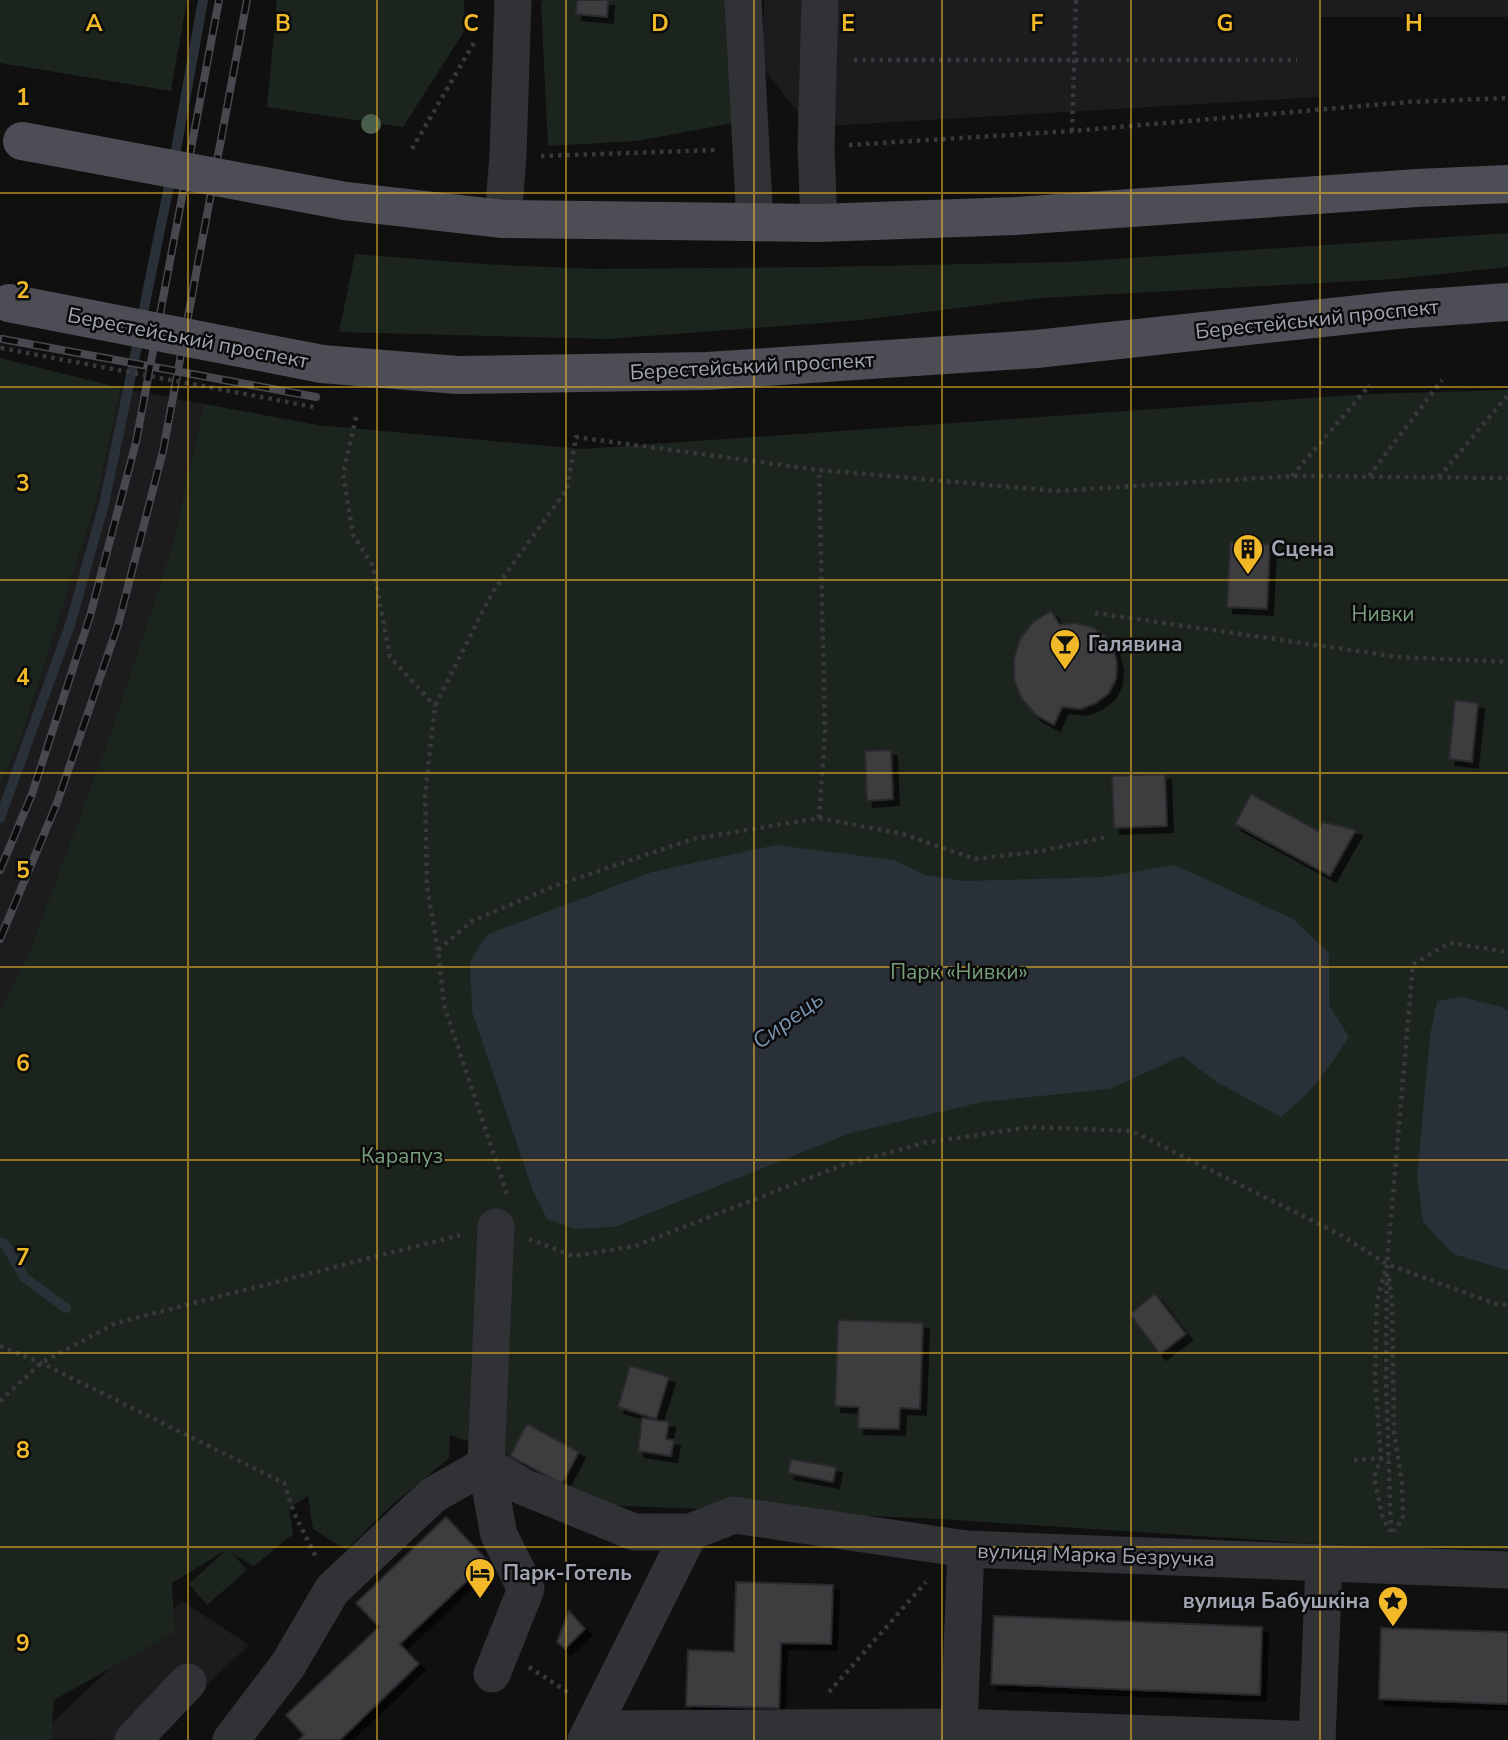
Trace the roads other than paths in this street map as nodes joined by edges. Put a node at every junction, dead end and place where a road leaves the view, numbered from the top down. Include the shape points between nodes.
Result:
1 (513, 0) edge
2 (743, 0) edge
3 (820, 0) edge
4 (11, 138) edge
5 (1508, 184) edge
6 (503, 219) junction
7 (755, 223) junction
8 (819, 223) junction
9 (5, 301) edge
10 (1508, 302) edge
11 (496, 1227) road end
12 (486, 1465) junction
13 (690, 1532) junction
14 (966, 1549) junction
15 (1324, 1564) junction
16 (1508, 1570) edge
17 (497, 1662) road end
18 (188, 1682) dead end
19 (586, 1723) edge
20 (958, 1727) junction
21 (133, 1740) edge
22 (231, 1740) edge
23 (1317, 1740) edge

1 - 6 street
2 - 7 street
3 - 8 street
4 - 6 main road, bridge via 345,201
5 - 8 main road via 1015,216
6 - 7 main road
7 - 8 main road
9 - 10 main road, Берестейський проспект, bridge via 323,364 457,375 707,371 1036,349
11 - 12 street
12 - 13 street via 524,1487 634,1532
12 - 17 street via 499,1535 526,1589
12 - 22 street via 433,1495 332,1590 288,1665
13 - 14 street, вулиця Марка Безручка via 734,1515
13 - 19 street
14 - 15 street, вулиця Марка Безручка
14 - 20 street
15 - 16 street, вулиця Марка Безручка
15 - 23 street
18 - 21 street
19 - 20 street
20 - 23 street

